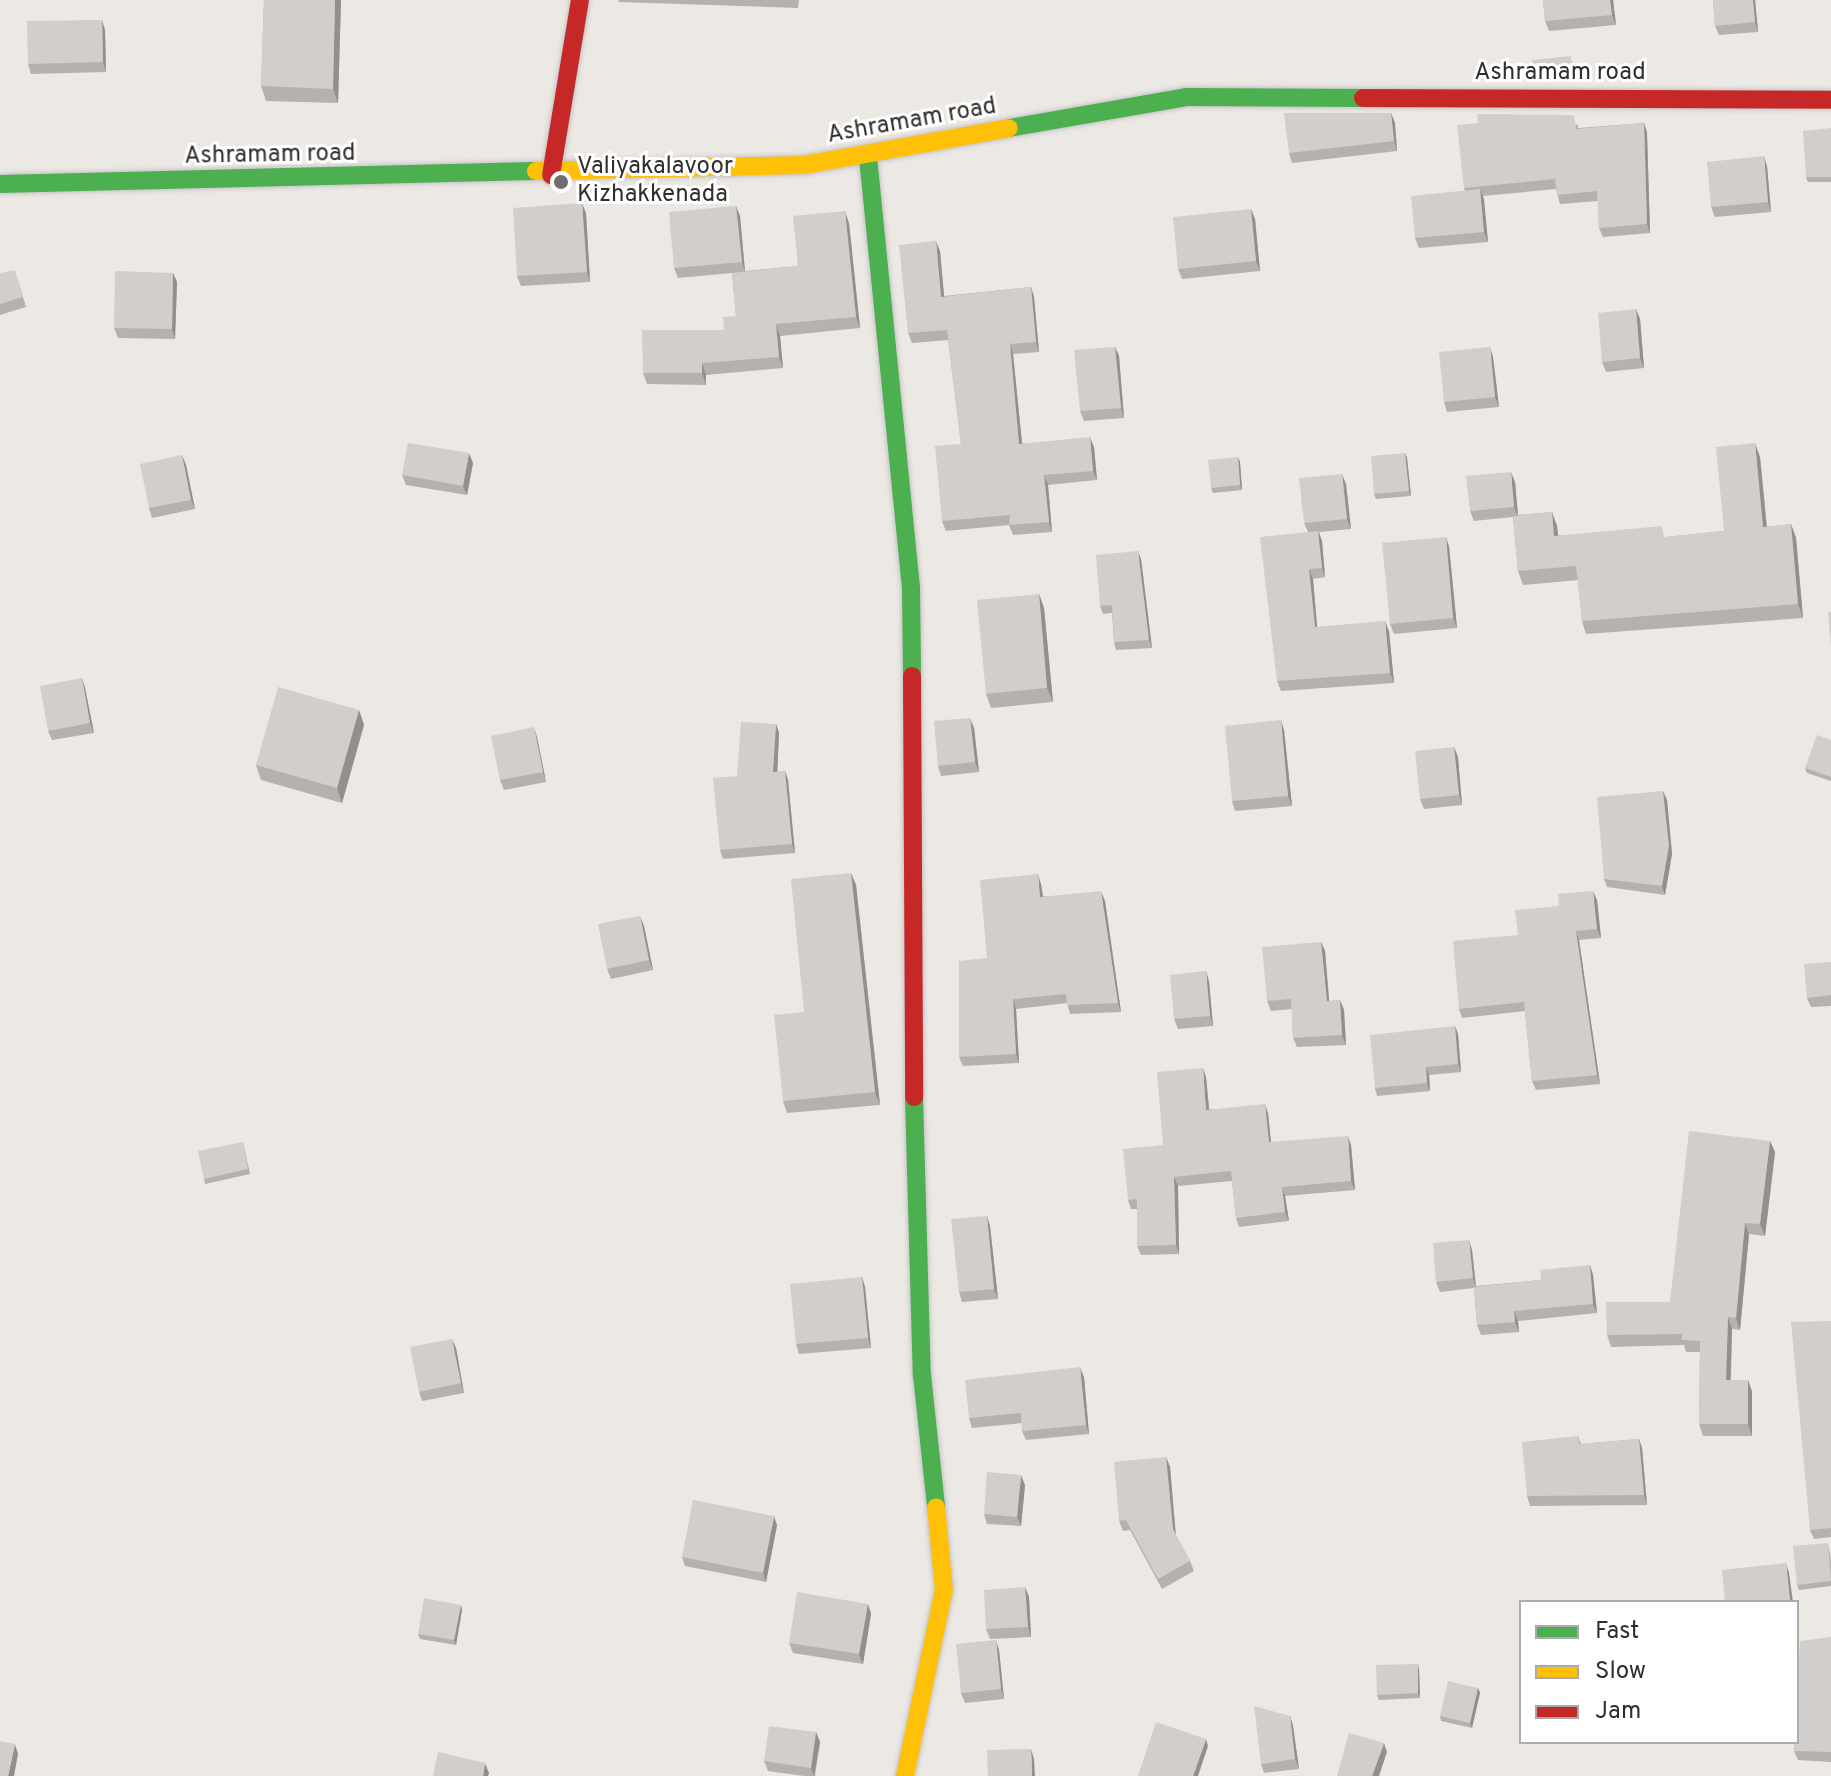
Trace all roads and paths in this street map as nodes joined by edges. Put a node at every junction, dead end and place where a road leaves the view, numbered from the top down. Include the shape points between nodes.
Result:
1 (580, 0) edge
2 (1831, 100) edge
3 (868, 157) junction
4 (551, 175) junction
5 (0, 184) edge
6 (905, 1776) edge

1 - 4 main road
2 - 3 main road, Ashramam road via 1186,97
3 - 4 main road, Ashramam road
3 - 6 main road via 911,589 915,1220 922,1375 944,1590
4 - 5 main road, Ashramam road

